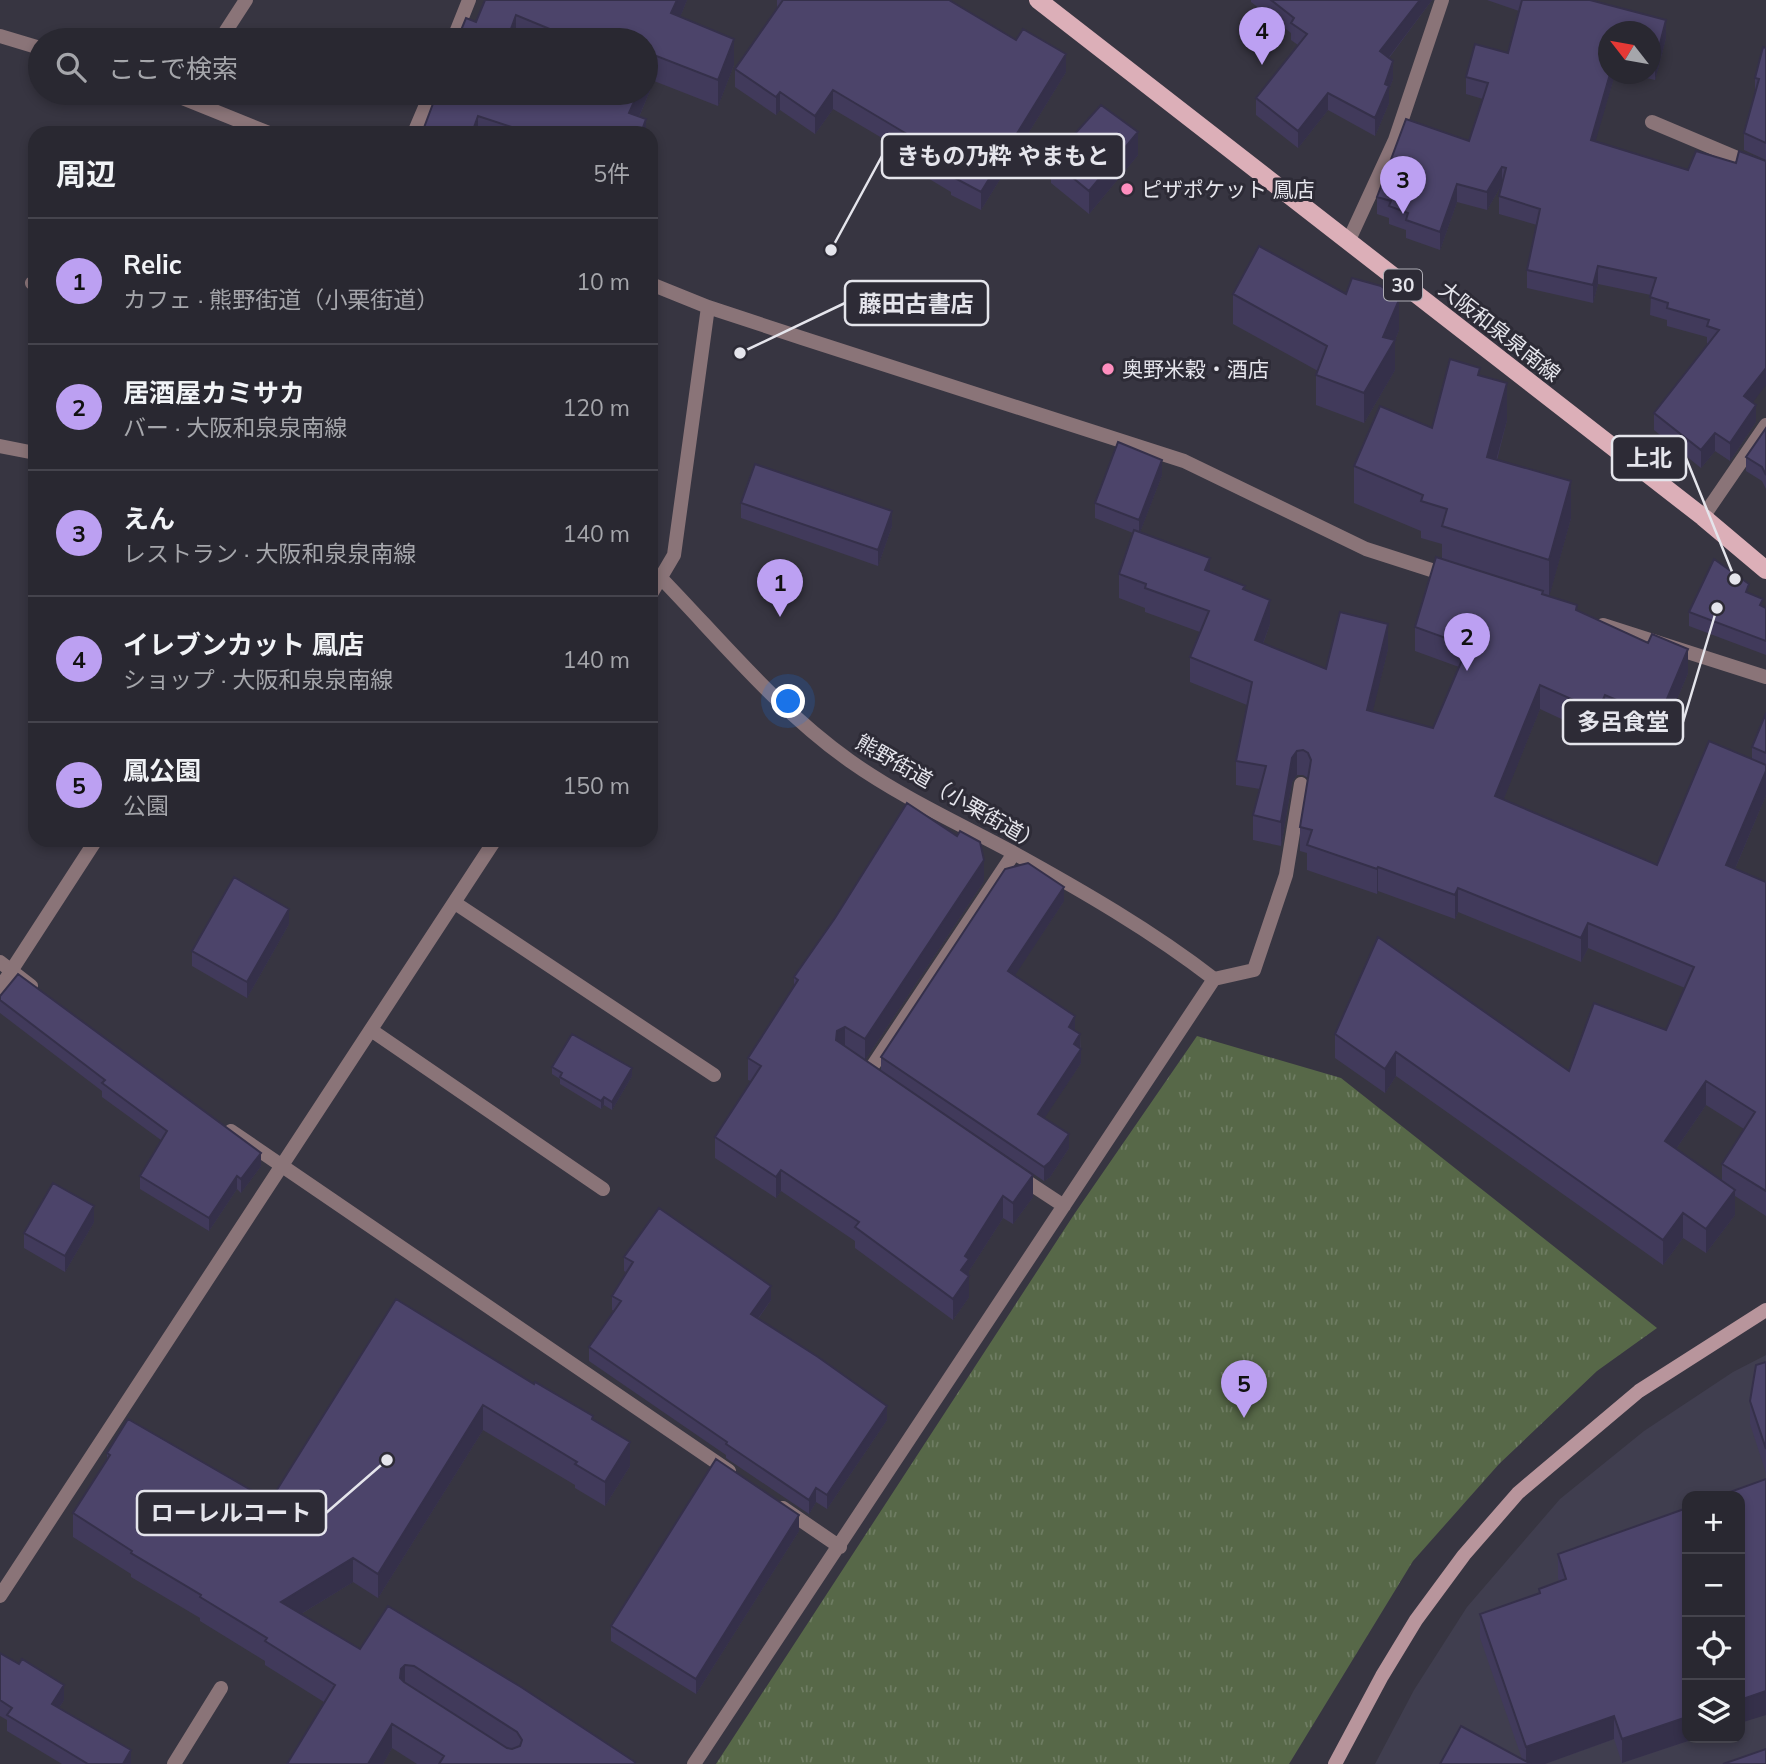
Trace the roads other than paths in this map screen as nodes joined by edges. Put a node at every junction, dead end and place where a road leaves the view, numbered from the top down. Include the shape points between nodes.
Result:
1 (246, 0) edge
2 (470, 0) edge
3 (1038, 0) edge
4 (1443, 0) edge
5 (228, 28) edge
6 (458, 28) edge
7 (0, 36) edge
8 (28, 44) edge
9 (209, 105) edge
10 (425, 105) edge
11 (1652, 122) dead end
12 (255, 126) edge
13 (417, 126) edge
14 (1766, 170) edge
15 (1348, 242) junction
16 (658, 287) edge
17 (708, 307) junction
18 (1766, 425) edge
19 (0, 446) edge
20 (28, 452) edge
21 (1703, 517) junction
22 (1766, 570) edge
23 (660, 577) junction
24 (658, 581) edge
25 (1470, 583) edge
26 (1588, 620) edge
27 (1766, 677) edge
28 (1301, 783) dead end
29 (91, 847) edge
30 (491, 847) edge
31 (1014, 853) junction
32 (455, 903) junction
33 (6, 967) edge
34 (1214, 979) junction
35 (0, 988) edge
36 (45, 996) edge
37 (370, 1030) junction
38 (868, 1073) edge
39 (714, 1075) dead end
40 (224, 1126) edge
41 (281, 1167) junction
42 (1006, 1167) edge
43 (603, 1189) dead end
44 (1064, 1206) junction
45 (1766, 1310) edge
46 (737, 1477) edge
47 (771, 1500) edge
48 (840, 1547) junction
49 (0, 1596) edge
50 (221, 1688) dead end
51 (174, 1764) edge
52 (694, 1764) edge
53 (1335, 1764) edge

1 - 5 street
2 - 6 street
3 - 15 main road, 大阪和泉泉南線 / 30
4 - 15 street via 1395,140
7 - 8 street
9 - 12 street
10 - 13 street
11 - 14 street
15 - 21 main road, 大阪和泉泉南線 / 30
16 - 17 street
17 - 23 street via 674,555
17 - 25 street via 1184,461 1366,549
18 - 21 street
19 - 20 street
21 - 22 main road, 大阪和泉泉南線 / 30
23 - 24 street
23 - 31 street, 熊野街道（小栗街道） via 804,726 907,797
26 - 27 street
28 - 34 street via 1286,875 1254,970
29 - 33 street
30 - 32 street
31 - 34 street, 熊野街道（小栗街道） via 1172,947
31 - 38 street
32 - 37 street
32 - 39 street
33 - 35 street
33 - 36 street
34 - 44 street
37 - 41 street
37 - 43 street
40 - 41 street
41 - 46 street
41 - 49 street
42 - 44 street
44 - 48 street
45 - 53 street via 1639,1391 1518,1493 1416,1620
47 - 48 street
48 - 52 street
50 - 51 street

